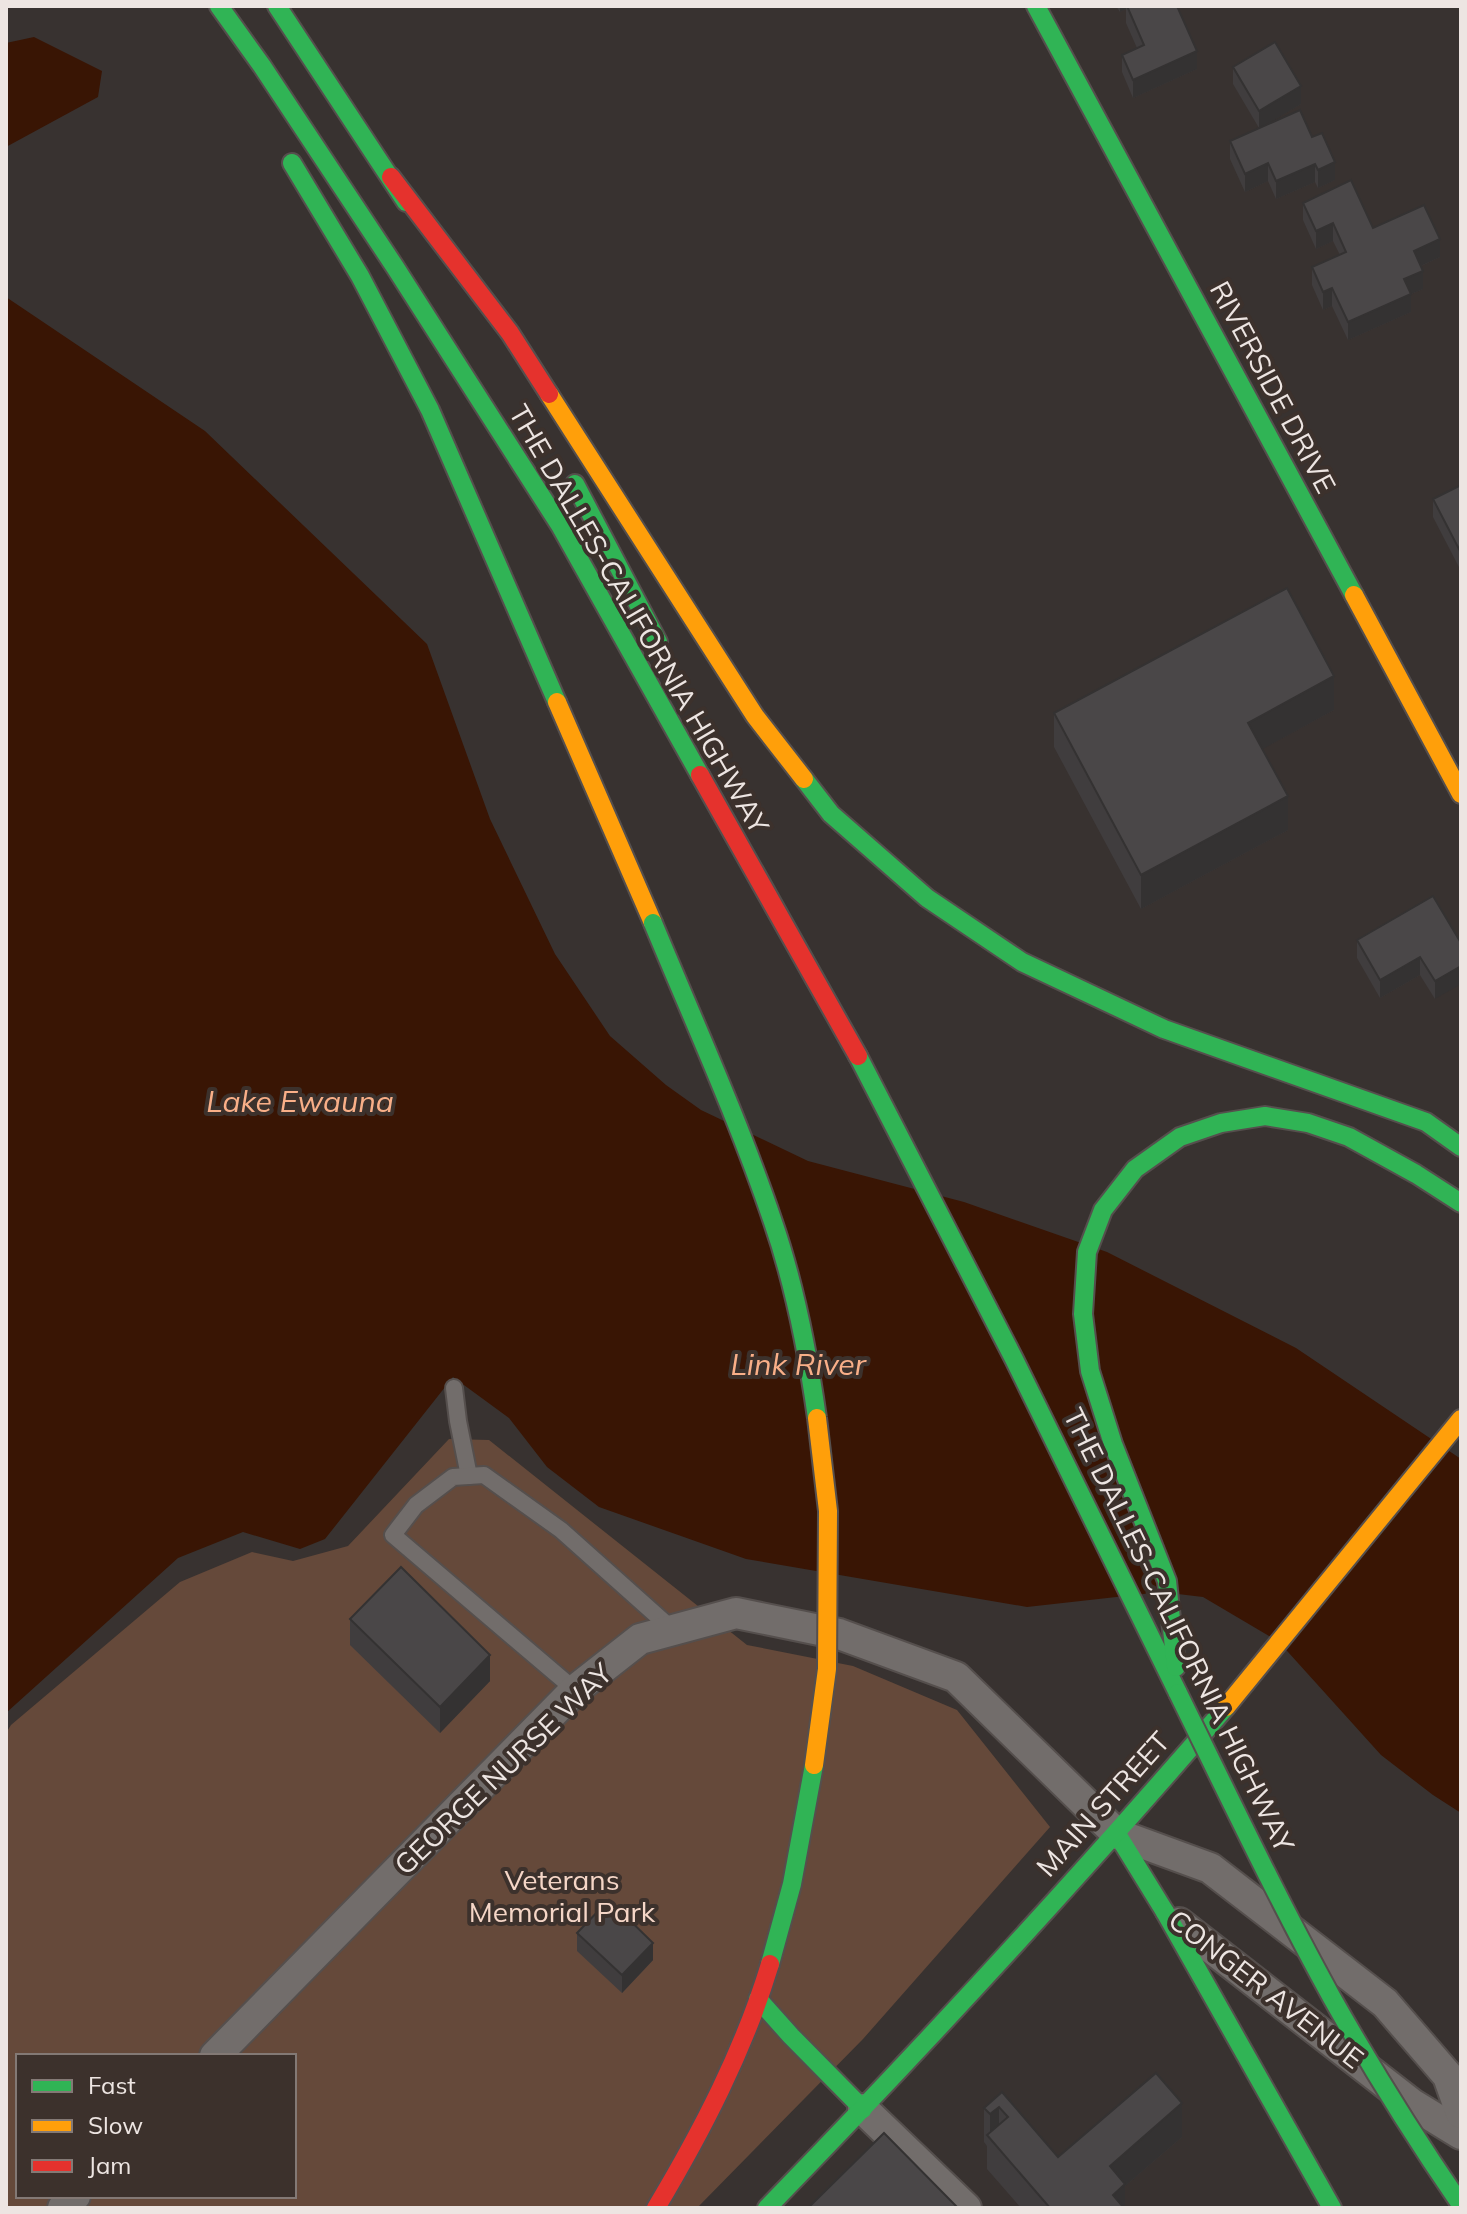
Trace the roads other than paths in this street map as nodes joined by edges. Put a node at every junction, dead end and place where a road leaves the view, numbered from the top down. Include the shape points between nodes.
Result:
1 (219, 6) edge
2 (277, 6) edge
3 (1036, 6) edge
4 (281, 144) dead end
5 (391, 177) junction
6 (472, 313) dead end
7 (562, 462) dead end
8 (664, 654) dead end
9 (1461, 794) edge
10 (775, 873) dead end
11 (865, 1069) junction
12 (1461, 1147) edge
13 (1461, 1203) edge
14 (454, 1388) dead end
15 (1461, 1419) edge
16 (469, 1476) junction
17 (673, 1630) junction
18 (575, 1690) junction
19 (1178, 1693) junction
20 (1117, 1834) junction
21 (1165, 1912) junction
22 (758, 1999) junction
23 (217, 2054) edge
24 (863, 2109) junction
25 (1461, 2113) edge
26 (1461, 2134) edge
27 (1461, 2205) edge
28 (656, 2208) edge
29 (767, 2208) edge
30 (966, 2208) edge
31 (1332, 2208) edge

1 - 11 main road, THE DALLES-CALIFORNIA HIGHWAY via 387,254 561,527
2 - 5 main road
3 - 9 main road, RIVERSIDE DRIVE
4 - 22 main road, bridge via 360,276 430,410 730,1108 774,1224 799,1319 828,1511 827,1669 802,1839
5 - 6 main road
5 - 12 main road via 510,333 755,716 831,814 927,898 1022,962 1164,1029 1426,1122
7 - 8 main road, THE DALLES-CALIFORNIA HIGHWAY
10 - 11 main road, THE DALLES-CALIFORNIA HIGHWAY
11 - 19 main road, THE DALLES-CALIFORNIA HIGHWAY
13 - 19 main road via 1349,1137 1265,1116 1180,1137 1135,1169 1103,1210 1087,1252 1083,1314 1090,1371 1167,1581
14 - 16 lane
15 - 20 main road, MAIN STREET
16 - 17 lane via 484,1475 561,1530
16 - 18 lane via 453,1477 416,1505 393,1535
17 - 18 street, GEORGE NURSE WAY via 640,1639
17 - 20 street, GEORGE NURSE WAY via 736,1613 839,1634 956,1677
18 - 23 street, GEORGE NURSE WAY
19 - 27 main road, THE DALLES-CALIFORNIA HIGHWAY, bridge via 1295,1929 1355,2037
20 - 21 main road, CONGER AVENUE
20 - 24 main road, MAIN STREET
20 - 25 street, CONGER AVENUE via 1210,1868 1385,2003 1448,2076
21 - 26 street, CONGER AVENUE via 1412,2104
21 - 31 main road
22 - 24 main road
22 - 28 main road via 696,2139
24 - 29 main road, MAIN STREET
24 - 30 street

